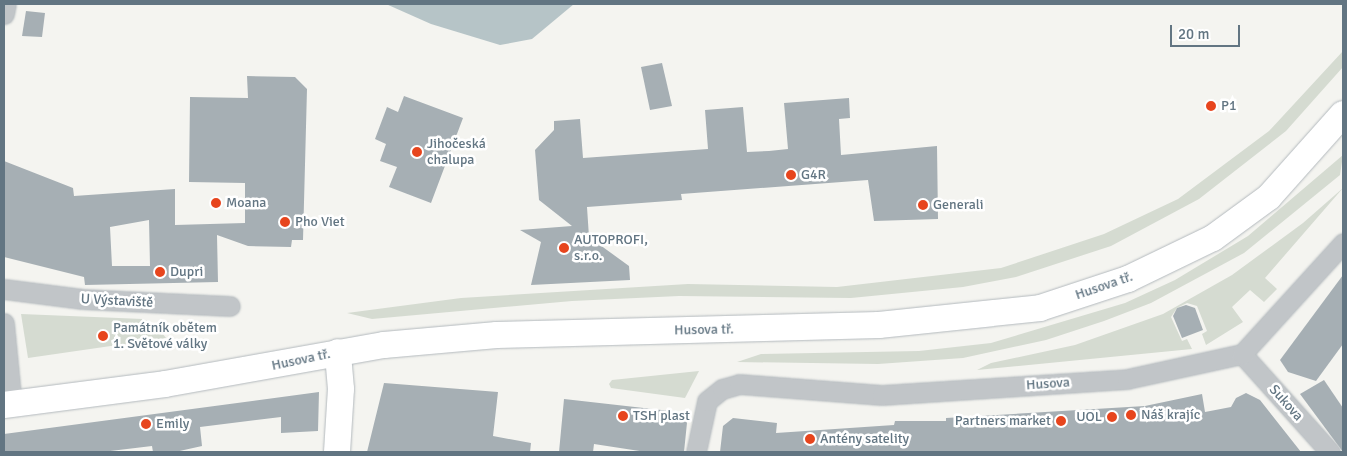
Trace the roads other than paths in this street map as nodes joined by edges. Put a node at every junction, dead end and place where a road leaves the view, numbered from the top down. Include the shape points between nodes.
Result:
1 (6, 4) edge
2 (4, 14) edge
3 (1343, 114) edge
4 (1343, 243) edge
5 (4, 289) edge
6 (230, 306) dead end
7 (4, 322) edge
8 (338, 352) junction
9 (1242, 354) junction
10 (8, 405) edge
11 (337, 452) edge
12 (696, 452) edge
13 (1330, 452) edge

1 - 2 street
3 - 8 street, Husova tř. via 1269,197 1213,238 1128,279 1040,308 879,325 497,335
4 - 9 street
5 - 6 street, U Výstaviště via 82,299
7 - 10 street
8 - 10 street, Husova tř. via 166,384
8 - 11 street via 341,389
9 - 12 street, Husova via 1127,379 882,395 739,384 722,389 707,401
9 - 13 street, Sukova

